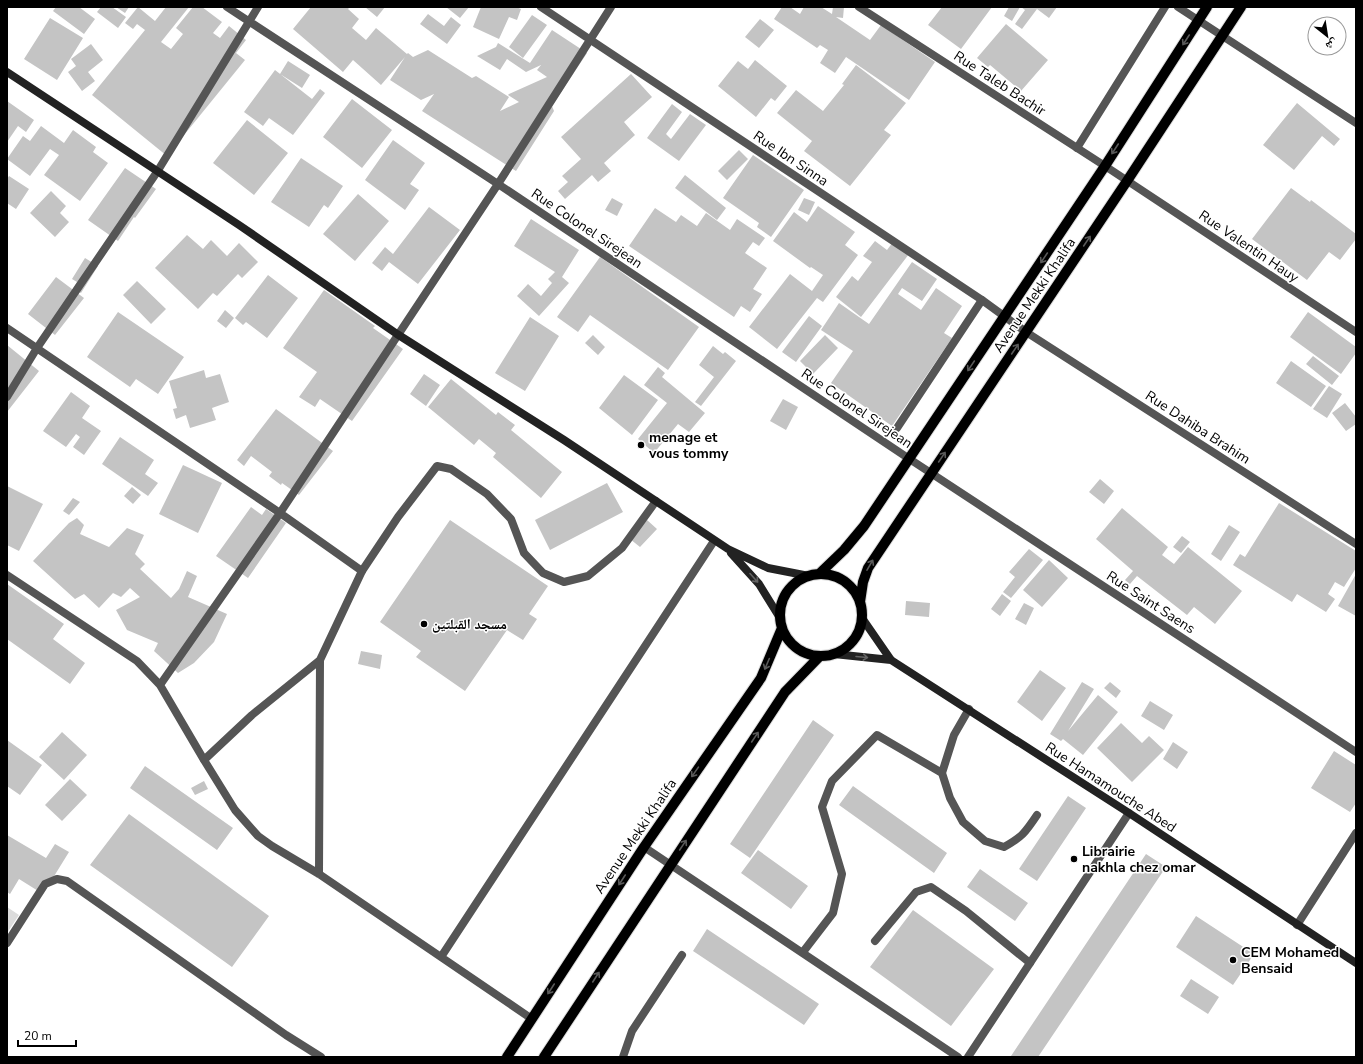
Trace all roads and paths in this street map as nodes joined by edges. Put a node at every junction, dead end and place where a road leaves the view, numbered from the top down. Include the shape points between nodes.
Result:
1 (227, 7) edge
2 (258, 7) edge
3 (541, 7) edge
4 (612, 7) edge
5 (859, 7) edge
6 (1165, 7) edge
7 (1178, 7) edge
8 (1207, 7) edge
9 (1241, 7) edge
10 (1198, 20) junction
11 (248, 21) junction
12 (1222, 35) junction
13 (591, 40) junction
14 (7, 72) edge
15 (1356, 123) edge
16 (1077, 148) junction
17 (1105, 166) junction
18 (157, 172) junction
19 (1127, 181) junction
20 (498, 184) junction
21 (982, 300) junction
22 (1005, 316) junction
23 (7, 328) edge
24 (1026, 332) junction
25 (1356, 332) edge
26 (397, 334) junction
27 (37, 348) junction
28 (7, 396) edge
29 (897, 428) dead end
30 (908, 458) junction
31 (931, 473) junction
32 (656, 501) junction
33 (280, 513) junction
34 (714, 540) junction
35 (1356, 544) edge
36 (728, 549) junction
37 (362, 571) junction
38 (7, 575) edge
39 (814, 575) junction
40 (860, 602) junction
41 (862, 618) junction
42 (781, 623) junction
43 (834, 654) junction
44 (818, 656) junction
45 (320, 660) junction
46 (891, 660) junction
47 (160, 685) junction
48 (969, 709) junction
49 (1356, 752) edge
50 (204, 760) junction
51 (942, 773) junction
52 (1129, 813) junction
53 (1037, 815) dead end
54 (1356, 833) edge
55 (644, 847) junction
56 (670, 864) junction
57 (319, 874) junction
58 (1297, 925) junction
59 (875, 941) dead end
60 (7, 943) edge
61 (803, 952) junction
62 (682, 955) dead end
63 (441, 957) junction
64 (1030, 963) junction
65 (1356, 963) edge
66 (532, 1019) junction
67 (321, 1057) edge
68 (507, 1057) edge
69 (544, 1057) edge
70 (623, 1057) edge
71 (958, 1057) edge
72 (968, 1057) edge

1 - 11 street, Rue Colonel Sirejean
2 - 11 street
3 - 13 street, Rue Ibn Sinna
4 - 13 street
5 - 16 street, Rue Taleb Bachir
6 - 16 street
7 - 10 street
8 - 10 main road, Avenue Mekki Khalifa
9 - 12 main road, Avenue Mekki Khalifa
10 - 12 street
10 -> 17 main road, Avenue Mekki Khalifa
11 - 18 street
11 - 20 street, Rue Colonel Sirejean
12 - 15 street
12 - 19 main road, Avenue Mekki Khalifa
13 - 20 street
13 - 21 street, Rue Ibn Sinna
14 - 18 main road
16 - 17 street, Rue Taleb Bachir
17 - 19 street, Rue Taleb Bachir
17 -> 22 main road, Avenue Mekki Khalifa
18 - 26 main road
18 - 27 street
24 -> 19 main road, Avenue Mekki Khalifa
19 - 25 street, Rue Valentin Hauy
20 - 26 street
20 - 30 street, Rue Colonel Sirejean
21 - 22 street, Rue Ibn Sinna
21 - 29 street
22 - 24 street, Rue Ibn Sinna
22 -> 30 main road, Avenue Mekki Khalifa
23 - 27 street
31 -> 24 main road, Avenue Mekki Khalifa
24 - 35 street, Rue Dahiba Brahim
26 - 32 main road
26 - 33 street
27 - 28 street
27 - 33 street
30 - 31 street, Rue Colonel Sirejean
30 - 39 main road, Avenue Mekki Khalifa via 864,526 844,550
40 -> 31 main road, Avenue Mekki Khalifa via 868,568
31 - 49 street, Rue Saint Saens
32 - 34 main road
32 - 37 street via 622,548 588,576 564,582 543,573 524,553 511,518 487,494 450,469 437,466 398,517
33 - 37 street
33 - 47 street
34 - 36 main road
34 - 63 street
36 - 39 main road via 768,568
36 -> 42 main road via 759,584
37 - 45 street
38 - 47 street via 137,661
39 - 40 main road via 830,575 840,579 849,585
39 - 42 main road via 799,580 784,596
40 - 41 main road
41 - 43 main road via 860,630 854,640 845,649
41 - 46 main road
42 - 44 main road via 786,637 796,648 809,655
42 -> 55 main road, Avenue Mekki Khalifa via 760,678
43 - 44 main road
43 -> 46 main road
56 -> 44 main road via 785,692
45 - 50 street via 252,715
45 - 57 street
46 - 48 main road, Rue Hamamouche Abed
47 - 50 street
48 - 51 street via 954,734
48 - 52 main road, Rue Hamamouche Abed
50 - 57 street via 235,810 258,836
51 - 53 street via 950,798 963,822 985,841 1004,848 1018,839
51 - 61 street via 876,735 832,782 822,807 842,874 833,913
52 - 58 main road, Rue Hamamouche Abed
52 - 64 street
54 - 58 street
55 - 56 street
55 -> 66 main road, Avenue Mekki Khalifa
56 - 61 street
69 -> 56 main road
57 - 63 street
58 - 65 main road, Rue Hamamouche Abed
59 - 64 street via 916,892 931,888 966,911
60 - 67 street via 45,884 57,879 67,880
61 - 71 street
62 - 70 street via 632,1030
63 - 66 street
64 - 72 street
66 - 68 main road, Avenue Mekki Khalifa

